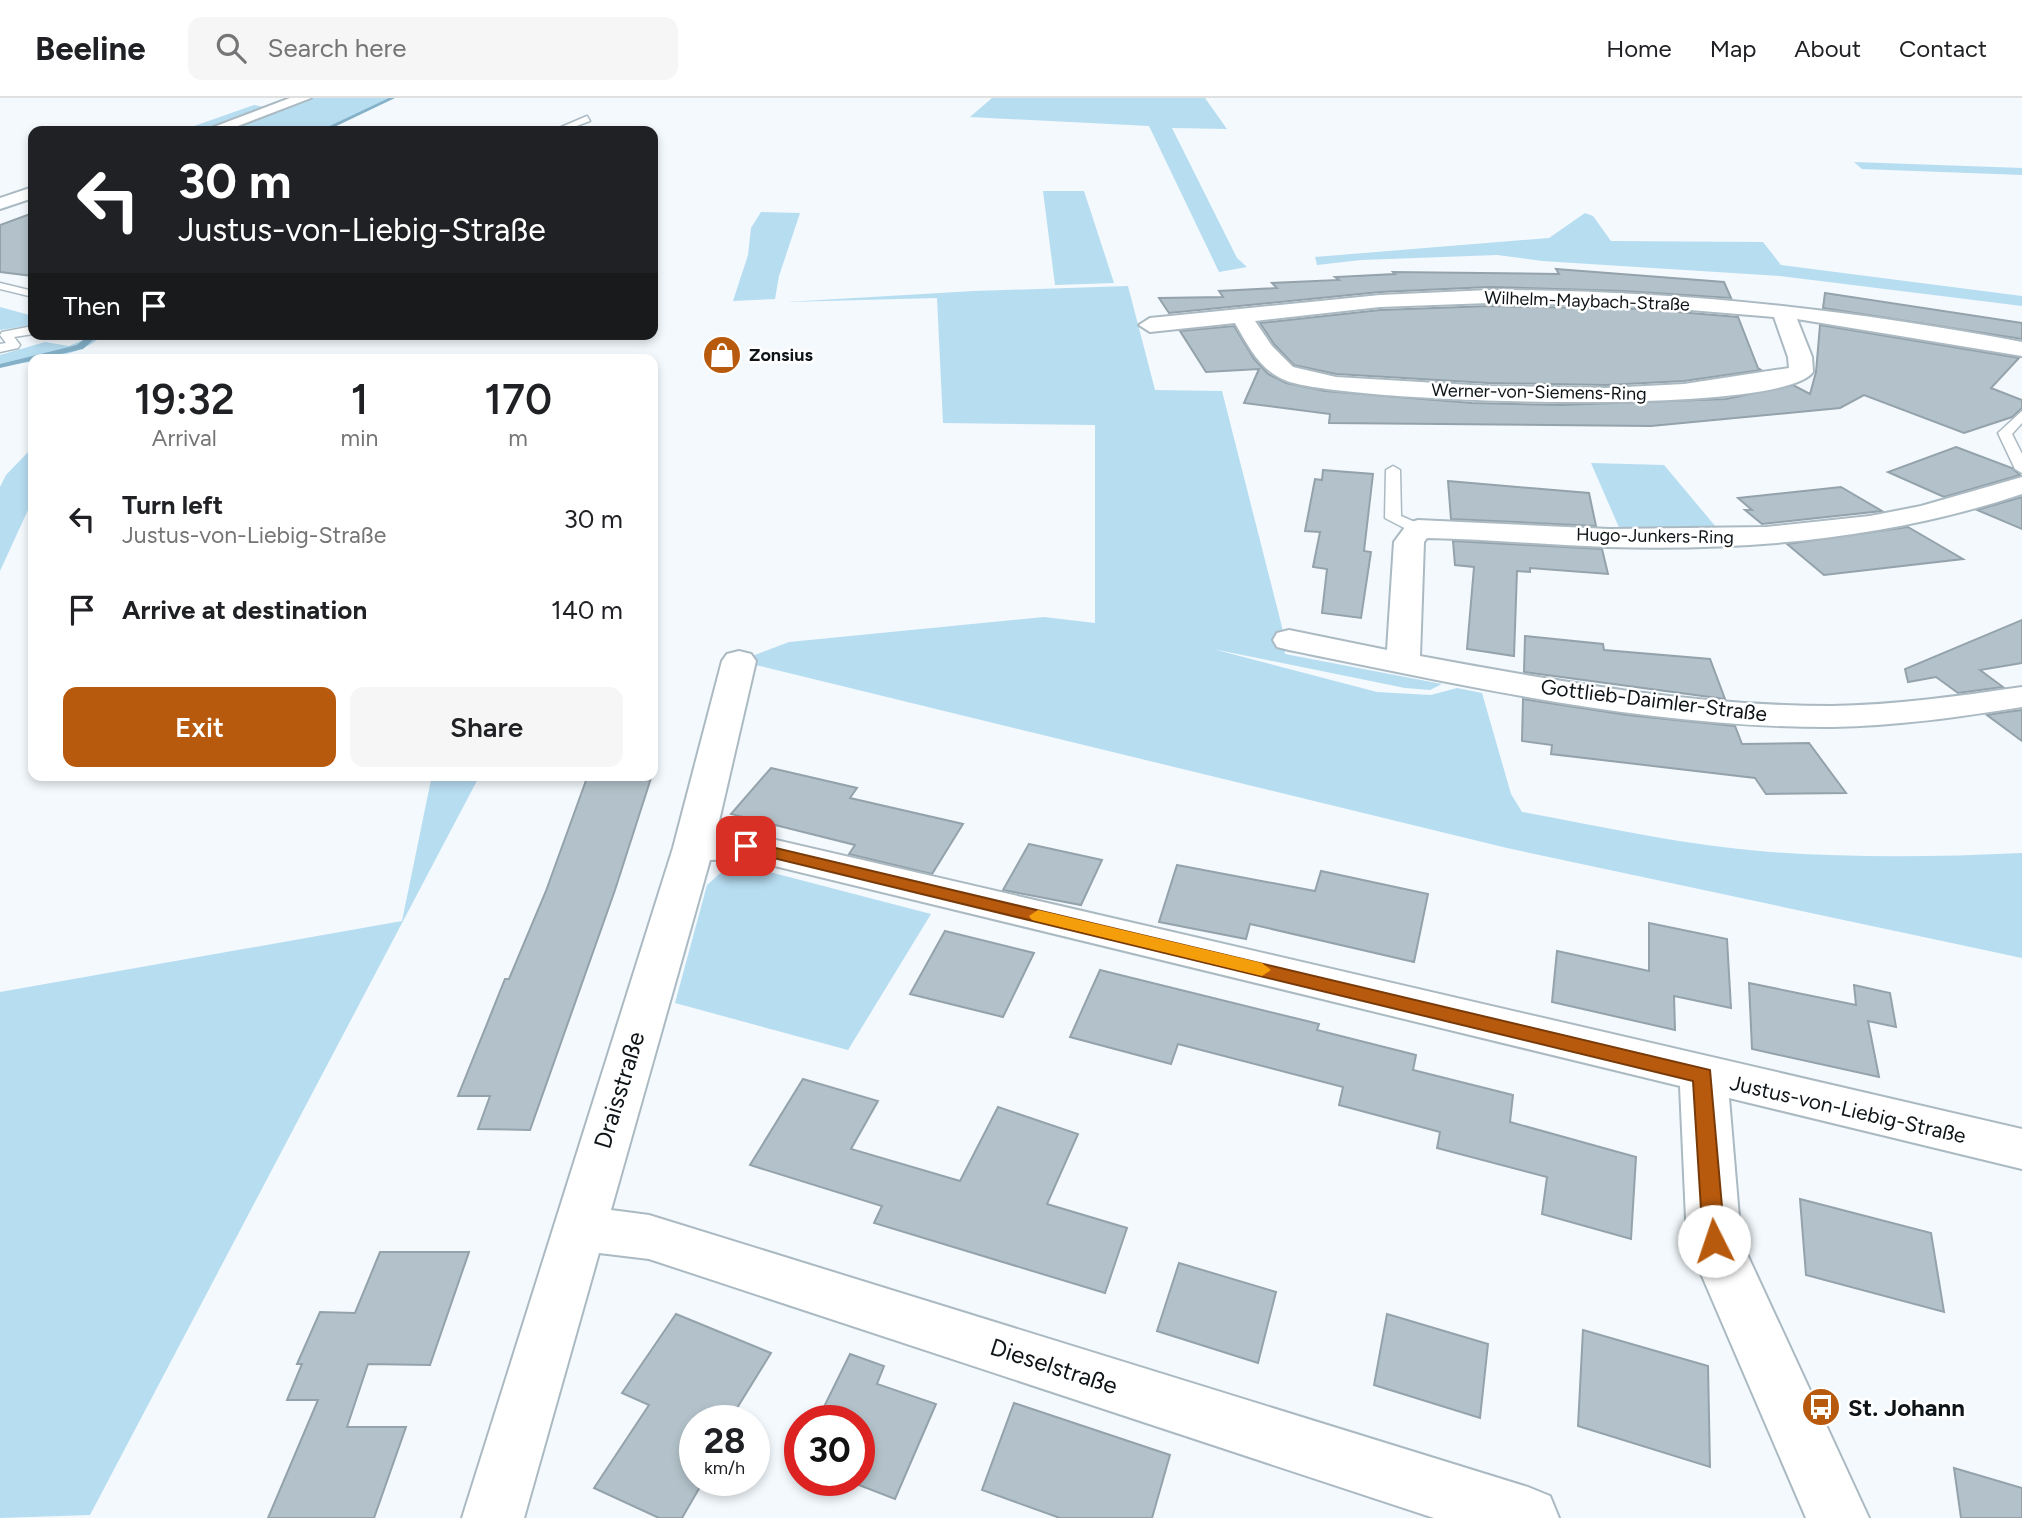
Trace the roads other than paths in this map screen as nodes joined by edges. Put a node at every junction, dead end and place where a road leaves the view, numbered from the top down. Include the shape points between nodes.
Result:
1 (304, 98) edge
2 (587, 119) dead end
3 (225, 126) edge
4 (569, 126) edge
5 (28, 194) edge
6 (0, 204) edge
7 (0, 286) edge
8 (28, 293) edge
9 (1784, 313) junction
10 (1242, 317) junction
11 (1150, 325) dead end
12 (28, 331) edge
13 (0, 348) edge
14 (2022, 349) edge
15 (2022, 415) edge
16 (1393, 470) dead end
17 (2022, 470) edge
18 (2022, 485) edge
19 (1418, 529) junction
20 (1289, 640) dead end
21 (739, 661) dead end
22 (1403, 663) junction
23 (2022, 697) edge
24 (693, 848) junction
25 (1703, 1075) junction
26 (2022, 1149) edge
27 (577, 1228) junction
28 (493, 1518) edge
29 (1528, 1518) edge
30 (1838, 1518) edge

1 - 3 street
2 - 4 lane
5 - 6 street
7 - 8 lane
9 - 10 street, Wilhelm-Maybach-Straße via 1641,301 1443,298 1326,305
9 - 10 street, Werner-von-Siemens-Ring via 1801,372 1785,378 1626,396 1468,393 1349,385 1294,376 1278,368
9 - 14 street, Wilhelm-Maybach-Straße via 1885,324
10 - 11 street, Wilhelm-Maybach-Straße
12 - 13 lane via 6,335 14,345
15 - 17 lane via 2005,433
16 - 19 lane via 1393,519
18 - 19 street, Hugo-Junkers-Ring via 1917,516 1842,529 1746,537 1606,538
19 - 22 street via 1409,542
20 - 22 street, Gottlieb-Daimler-Straße
21 - 24 street, Draisstraße
22 - 23 street, Gottlieb-Daimler-Straße via 1698,709 1808,716 1924,712
24 - 25 street, Justus-von-Liebig-Straße via 746,846
24 - 27 street, Draisstraße
25 - 26 street, Justus-von-Liebig-Straße
25 - 30 street via 1714,1241
27 - 28 street, Draisstraße
27 - 29 street, Dieselstraße via 649,1237

